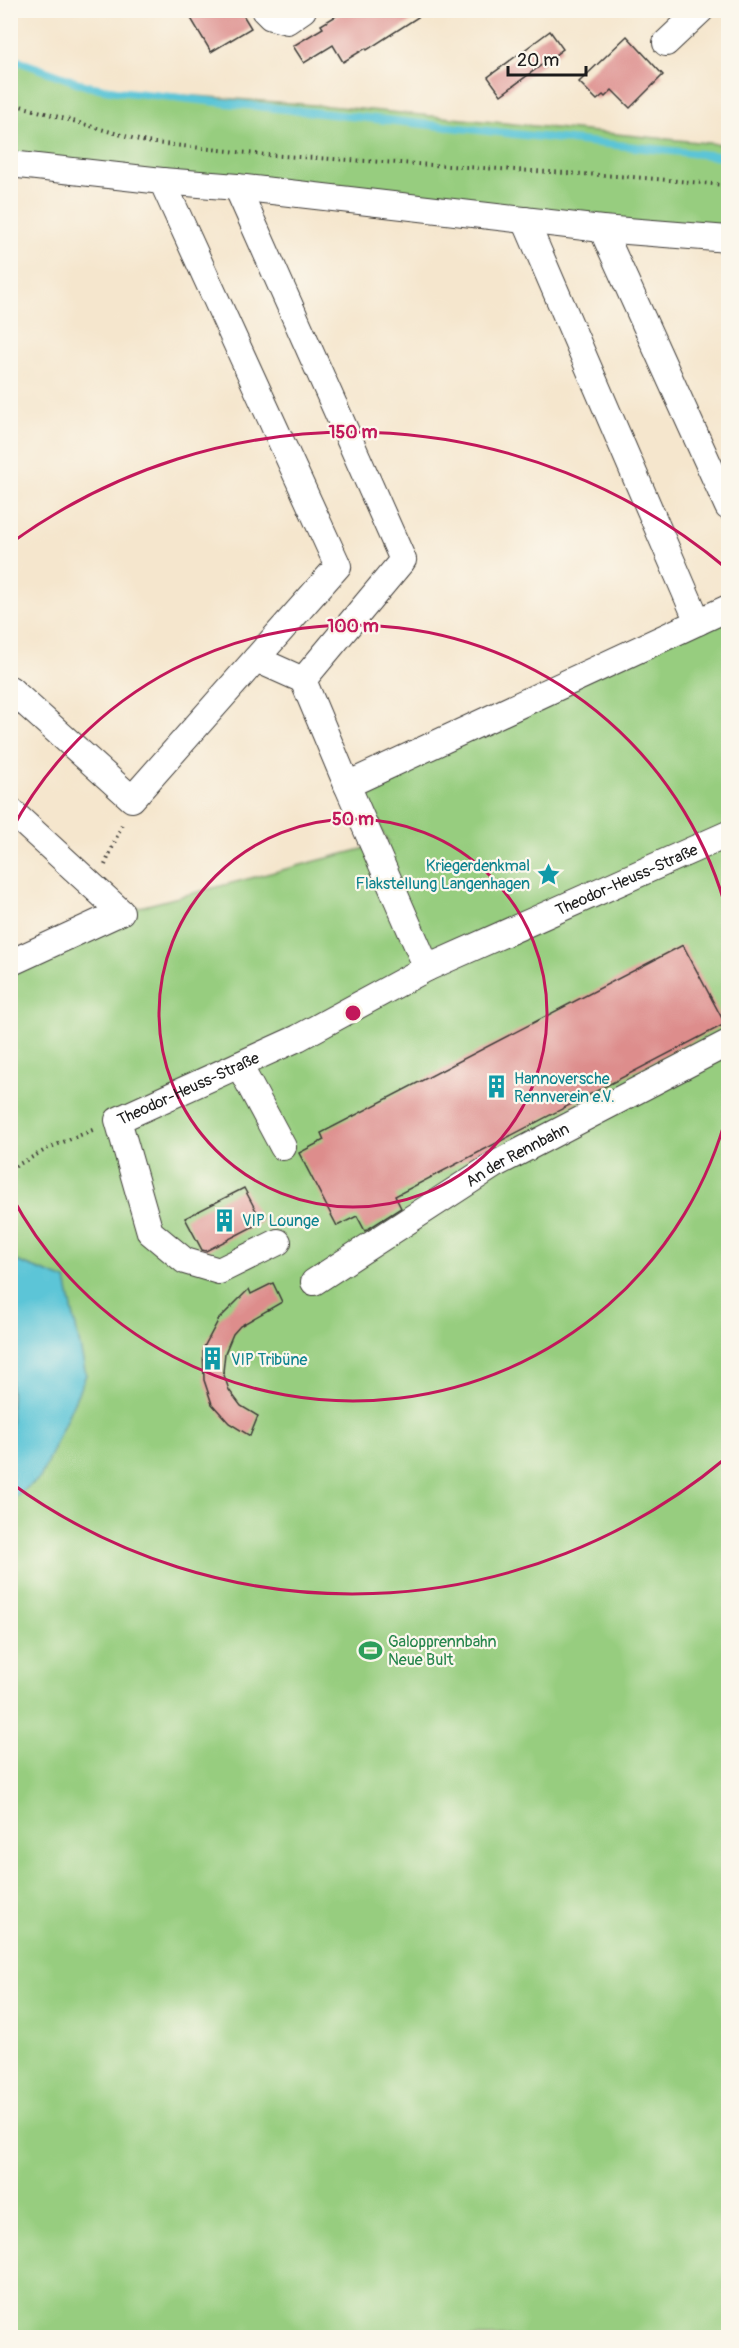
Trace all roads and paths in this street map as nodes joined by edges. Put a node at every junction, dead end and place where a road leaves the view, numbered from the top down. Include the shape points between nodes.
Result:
1 (264, 10) edge
2 (303, 10) edge
3 (701, 10) edge
4 (666, 43) dead end
5 (10, 103) edge
6 (10, 164) edge
7 (162, 181) junction
8 (729, 184) edge
9 (237, 187) junction
10 (525, 220) junction
11 (602, 229) junction
12 (729, 239) edge
13 (729, 507) edge
14 (729, 608) edge
15 (698, 622) junction
16 (256, 659) junction
17 (303, 680) junction
18 (10, 689) edge
19 (347, 785) junction
20 (132, 799) junction
21 (10, 810) edge
22 (729, 834) edge
23 (96, 889) junction
24 (10, 963) edge
25 (427, 968) junction
26 (729, 1043) edge
27 (239, 1065) junction
28 (118, 1120) junction
29 (283, 1147) dead end
30 (10, 1169) edge
31 (278, 1242) dead end
32 (314, 1282) dead end

1 - 2 street via 271,17 287,21
3 - 4 street
5 - 8 path via 146,142 278,156
6 - 7 street
7 - 9 street
7 - 16 street via 338,566
9 - 10 street
9 - 17 street via 403,560
10 - 11 street
10 - 15 street
11 - 12 street
11 - 13 street
14 - 15 street
15 - 19 street
16 - 17 street
16 - 20 street
17 - 19 street
18 - 20 street
19 - 25 street
20 - 23 path
21 - 23 street
22 - 25 street, Theodor-Heuss-Straße
23 - 24 street via 121,912
25 - 27 street, Theodor-Heuss-Straße via 298,1038
26 - 32 street, An der Rennbahn via 494,1165
27 - 28 street, Theodor-Heuss-Straße
27 - 29 street
28 - 30 path via 51,1147
28 - 31 street, Theodor-Heuss-Straße via 150,1232 185,1261 219,1271

